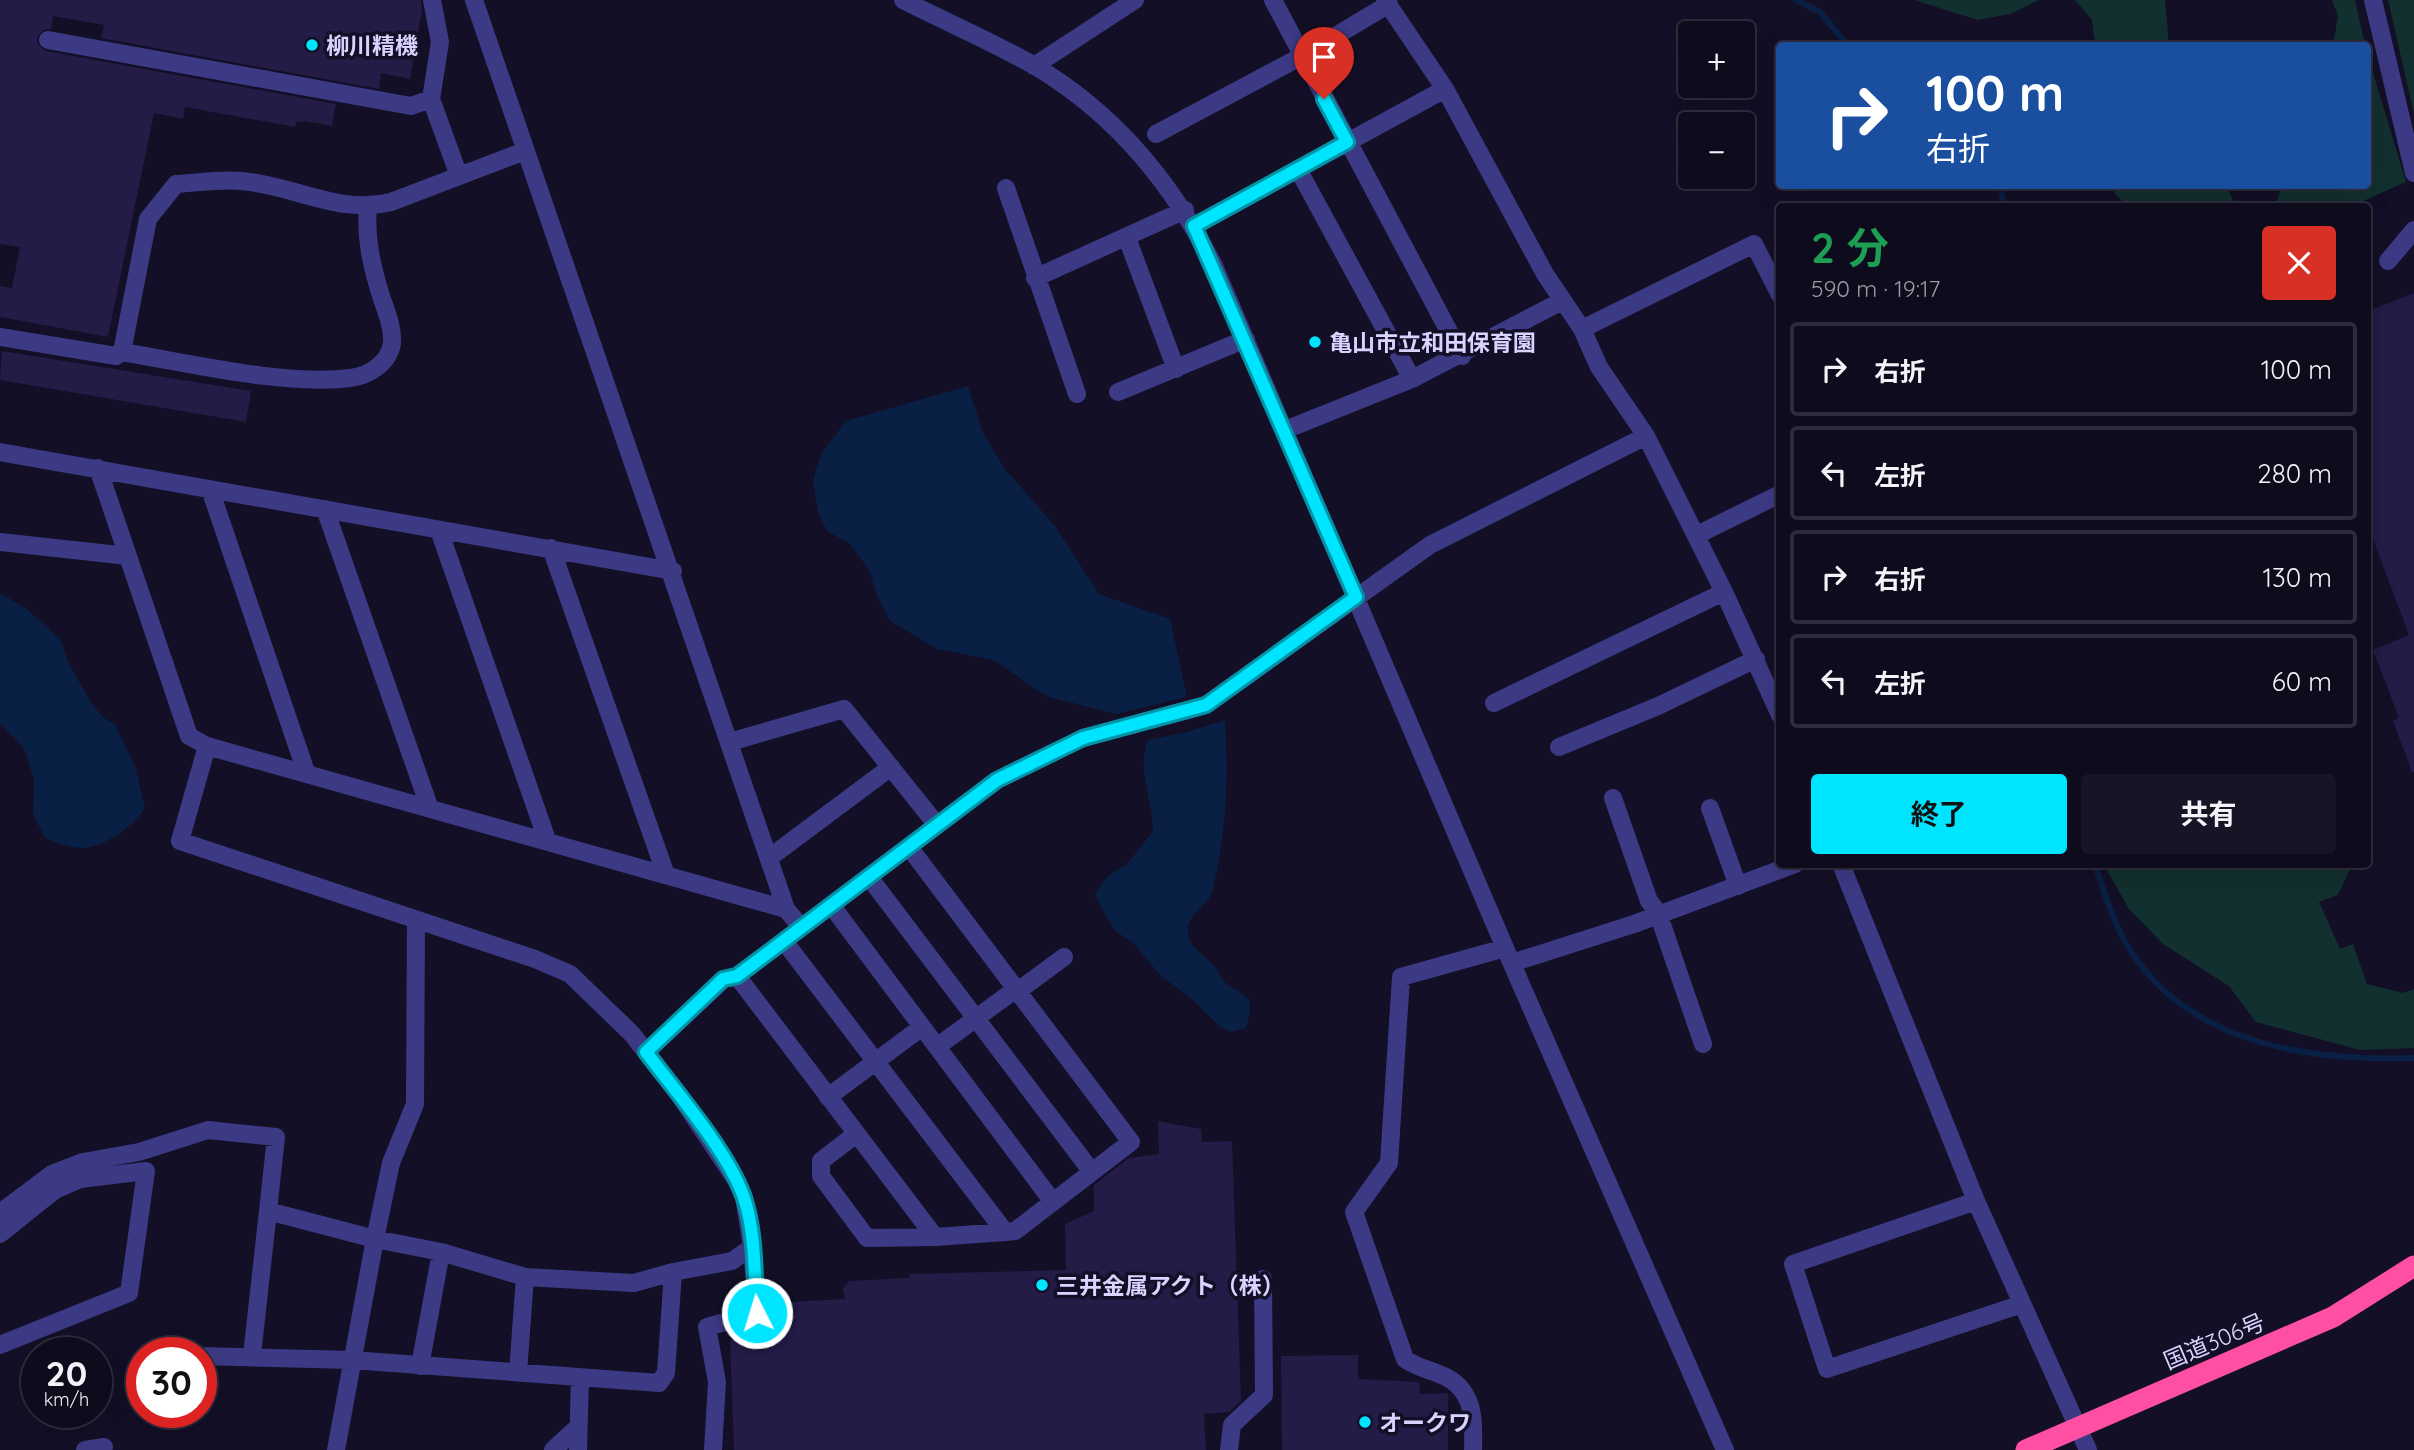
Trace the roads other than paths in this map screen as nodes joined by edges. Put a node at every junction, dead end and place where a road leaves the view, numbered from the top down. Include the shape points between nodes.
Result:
1 (432, 0) edge
2 (474, 0) edge
3 (903, 0) edge
4 (1136, 0) edge
5 (1273, 0) edge
6 (2373, 0) edge
7 (1387, 2) edge
8 (48, 40) dead end
9 (1302, 56) junction
10 (1034, 66) junction
11 (1445, 89) junction
12 (431, 99) junction
13 (1156, 134) dead end
14 (1347, 142) junction
15 (525, 151) junction
16 (1298, 169) junction
17 (2414, 173) edge
18 (459, 176) junction
19 (1006, 188) dead end
20 (369, 207) junction
21 (1185, 209) junction
22 (1194, 226) junction
23 (2414, 230) edge
24 (1127, 239) junction
25 (2388, 261) dead end
26 (1035, 278) junction
27 (1776, 287) edge
28 (1562, 301) junction
29 (1582, 329) junction
30 (0, 337) edge
31 (1246, 339) junction
32 (122, 352) junction
33 (1462, 356) junction
34 (1176, 369) junction
35 (1412, 379) junction
36 (1118, 392) dead end
37 (1077, 394) dead end
38 (1285, 430) junction
39 (1646, 436) junction
40 (0, 452) edge
41 (98, 468) junction
42 (210, 489) junction
43 (1776, 496) edge
44 (325, 509) junction
45 (439, 530) junction
46 (1697, 535) junction
47 (0, 542) edge
48 (551, 548) junction
49 (128, 556) junction
50 (673, 571) junction
51 (1724, 592) junction
52 (1356, 597) junction
53 (1756, 659) junction
54 (1494, 703) dead end
55 (1776, 706) edge
56 (730, 742) junction
57 (207, 746) junction
58 (1559, 747) dead end
59 (891, 767) junction
60 (306, 772) junction
61 (1613, 799) dead end
62 (1710, 808) dead end
63 (430, 809) junction
64 (937, 825) junction
65 (547, 840) junction
66 (909, 846) junction
67 (769, 858) junction
68 (1785, 868) edge
69 (1843, 868) edge
70 (666, 875) junction
71 (869, 877) junction
72 (1738, 886) junction
73 (831, 905) junction
74 (786, 909) junction
75 (1658, 913) junction
76 (416, 920) junction
77 (801, 927) junction
78 (783, 941) junction
79 (1508, 956) junction
80 (1064, 957) dead end
81 (737, 976) junction
82 (1017, 990) junction
83 (976, 1018) junction
84 (922, 1027) junction
85 (1703, 1044) dead end
86 (937, 1046) junction
87 (646, 1052) junction
88 (876, 1061) junction
89 (828, 1097) junction
90 (856, 1134) junction
91 (1093, 1172) junction
92 (1976, 1201) junction
93 (1053, 1202) junction
94 (268, 1211) junction
95 (0, 1213) edge
96 (1005, 1232) junction
97 (0, 1234) edge
98 (935, 1237) junction
99 (375, 1239) junction
100 (752, 1247) junction
101 (441, 1252) junction
102 (2414, 1266) edge
103 (673, 1272) junction
104 (525, 1277) junction
105 (1263, 1279) dead end
106 (2022, 1304) junction
107 (0, 1345) edge
108 (252, 1355) junction
109 (217, 1356) edge
110 (352, 1360) junction
111 (421, 1366) junction
112 (518, 1372) junction
113 (580, 1378) junction
114 (577, 1428) junction
115 (2077, 1429) junction
116 (104, 1447) dead end
117 (86, 1450) edge
118 (335, 1450) edge
119 (554, 1450) edge
120 (578, 1450) edge
121 (713, 1450) edge
122 (1228, 1450) edge
123 (1473, 1450) edge
124 (1725, 1450) edge
125 (2026, 1450) edge
126 (2088, 1450) edge

1 - 12 street via 440,42
2 - 15 street
3 - 10 street
4 - 10 street
5 - 9 street
6 - 17 street
7 - 9 street
7 - 11 street
8 - 12 street via 411,106
9 - 13 street
9 - 14 street
10 - 21 street via 1098,112 1132,144
11 - 14 street
11 - 28 street
12 - 18 street
14 - 16 street
14 - 33 street
15 - 18 street
15 - 50 street
16 - 22 street
16 - 35 street
18 - 20 street
19 - 26 street
20 - 32 street via 242,181 176,184 148,219
20 - 32 street via 371,263 392,342 388,358 379,366 352,378 298,377
21 - 22 street
21 - 24 street
22 - 31 street
23 - 25 street
24 - 26 street
24 - 34 street
26 - 37 street
27 - 29 street via 1754,244
28 - 29 street
28 - 33 street
29 - 39 street via 1599,367
30 - 32 street via 116,356
31 - 34 street
31 - 38 street
33 - 35 street
34 - 36 street
35 - 38 street
38 - 52 street
39 - 46 street
39 - 52 street via 1430,545
40 - 41 street
41 - 42 street
41 - 49 street
42 - 44 street
42 - 60 street
43 - 46 street
44 - 45 street
44 - 63 street
45 - 48 street
45 - 65 street
46 - 51 street
47 - 49 street
48 - 50 street
48 - 70 street
49 - 57 street via 189,736
50 - 56 street
51 - 53 street
51 - 54 street
52 - 64 street via 1206,705 1083,738 997,780
52 - 79 street
53 - 55 street
53 - 58 street
56 - 59 street via 844,709
56 - 67 street
57 - 60 street
57 - 76 street via 180,841
59 - 64 street
59 - 67 street
60 - 63 street
61 - 75 street via 1649,901
62 - 72 street
63 - 65 street
64 - 66 street
65 - 70 street
66 - 71 street
66 - 82 street
67 - 74 street
68 - 72 street
69 - 92 street
70 - 74 street
71 - 73 street
71 - 83 street
72 - 75 street
73 - 77 street
73 - 84 street
74 - 77 street
75 - 79 street via 1634,924
75 - 85 street
76 - 87 street via 570,974
76 - 99 street via 415,1104 391,1163
77 - 78 street
78 - 81 street
78 - 88 street
79 - 123 street via 1401,977 1389,1163 1354,1212 1405,1359 1448,1378 1461,1389 1474,1412
79 - 124 street
80 - 82 street
81 - 87 street via 723,979
81 - 89 street
82 - 83 street
82 - 91 street via 1131,1142
83 - 86 street
83 - 91 street
84 - 86 street
84 - 88 street
86 - 93 street
87 - 100 street via 736,1181 744,1197
88 - 89 street
88 - 96 street
89 - 90 street
90 - 98 street
90 - 98 street via 821,1161 821,1176 867,1238
91 - 93 street
92 - 106 street
92 - 106 street via 1793,1264 1827,1369
93 - 96 street via 1015,1231
94 - 95 street via 276,1137 208,1130 52,1174
94 - 99 street
94 - 108 street
96 - 98 street
97 - 107 street via 55,1190 80,1179 146,1171 129,1293
99 - 101 street
99 - 110 street
100 - 103 street via 732,1261
100 - 121 street via 757,1313 707,1327 717,1382
101 - 104 street
101 - 111 street
102 - 115 highway, 国道306号 via 2333,1317
103 - 104 street via 634,1283
103 - 113 street via 667,1373 659,1383
104 - 112 street
105 - 122 street via 1264,1395 1232,1425
106 - 115 street
108 - 109 street
108 - 110 street
110 - 111 street
110 - 118 street
111 - 112 street
112 - 113 street
113 - 114 street
114 - 119 street
114 - 120 street
115 - 125 highway, 国道306号
115 - 126 street
116 - 117 street

